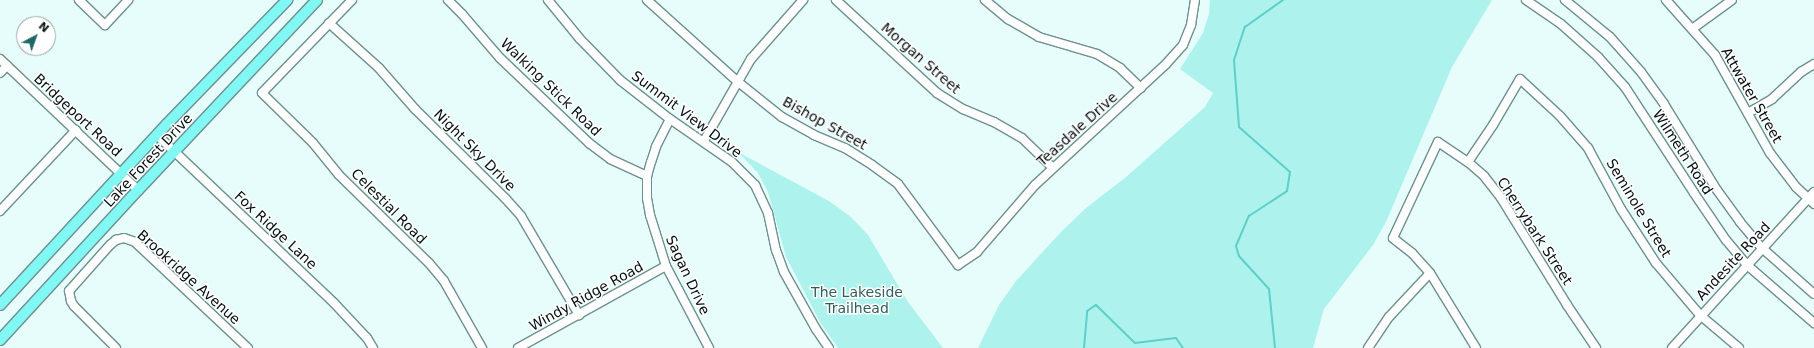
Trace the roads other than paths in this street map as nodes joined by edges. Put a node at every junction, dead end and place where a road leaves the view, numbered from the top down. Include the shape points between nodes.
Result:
1 (79, 0) edge
2 (128, 0) edge
3 (287, 0) edge
4 (317, 0) edge
5 (352, 0) edge
6 (448, 0) edge
7 (647, 0) edge
8 (803, 0) edge
9 (836, 0) edge
10 (985, 0) edge
11 (1195, 0) edge
12 (1526, 0) edge
13 (1565, 0) edge
14 (1666, 0) edge
15 (1732, 0) edge
16 (552, 2) edge
17 (329, 23) junction
18 (1692, 29) junction
19 (0, 59) edge
20 (1814, 64) edge
21 (7, 66) junction
22 (0, 73) edge
23 (737, 80) junction
24 (1141, 88) junction
25 (1748, 113) junction
26 (670, 119) junction
27 (76, 130) junction
28 (157, 135) junction
29 (704, 141) junction
30 (174, 151) junction
31 (1468, 162) junction
32 (1053, 168) junction
33 (122, 174) junction
34 (648, 176) junction
35 (138, 190) junction
36 (1814, 192) edge
37 (1811, 202) edge
38 (0, 212) edge
39 (1762, 248) junction
40 (1747, 264) junction
41 (958, 265) joint
42 (666, 266) junction
43 (1430, 273) junction
44 (1814, 294) edge
45 (0, 306) edge
46 (578, 315) junction
47 (1700, 315) junction
48 (1814, 324) edge
49 (0, 340) edge
50 (116, 348) edge
51 (248, 348) edge
52 (373, 348) edge
53 (482, 348) edge
54 (518, 348) edge
55 (709, 348) edge
56 (829, 348) edge
57 (1368, 348) edge
58 (1476, 348) edge
59 (1596, 348) edge
60 (1672, 348) edge
61 (1739, 348) edge

1 - 2 street via 105,25
3 - 28 main road, Lake Forest Drive
4 - 30 main road, Lake Forest Drive
5 - 17 street
6 - 34 street, Walking Stick Road via 500,58 589,143 610,159
7 - 23 street, Bishop Street
8 - 23 street via 751,59
9 - 32 street, Morgan Street via 938,92 963,109 994,122 1022,138
10 - 24 street via 1008,19 1039,37 1096,54 1120,68
11 - 24 street, Teasdale Drive via 1191,26 1183,45
12 - 40 street, Wilmeth Road via 1561,24 1598,57 1625,87 1726,240
13 - 39 street, Wilmeth Road via 1610,37 1641,72 1664,104 1717,190
14 - 18 street, Attwater Street
15 - 18 street
16 - 26 street, Summit View Drive via 580,39 620,80
17 - 46 street, Night Sky Drive via 379,68 415,109 510,204 533,235
17 - 53 street, Celestial Road via 262,94 429,263 444,281
18 - 25 street, Attwater Street via 1715,55
19 - 21 street, Bridgeport Road
20 - 25 street via 1801,72 1772,99
21 - 22 street
21 - 27 street, Bridgeport Road
23 - 29 street
23 - 41 street, Bishop Street via 782,117 814,135 845,148 898,184
24 - 32 street, Teasdale Drive
25 - 37 street, Attwater Street via 1770,153
26 - 29 street, Summit View Drive
26 - 34 street, Sagan Drive via 656,146
27 - 33 street, Bridgeport Road
27 - 38 street
28 - 30 street, Fox Ridge Lane
28 - 33 main road, Lake Forest Drive
29 - 56 street, Summit View Drive via 732,162 755,185 768,213 784,272
30 - 35 main road, Lake Forest Drive
30 - 52 street, Fox Ridge Lane via 334,303 367,338
31 - 43 street, Cherrybark Street via 1438,142 1393,238
31 - 47 street, Seminole Street via 1520,79 1560,116 1588,148 1621,209 1656,263
31 - 59 street, Cherrybark Street via 1484,176 1501,198
32 - 41 street, Teasdale Drive via 977,252
33 - 35 street, Bridgeport Road
33 - 45 main road, Lake Forest Drive
34 - 42 street, Sagan Drive via 650,215
35 - 49 main road, Lake Forest Drive
36 - 37 street, Andesite Road
37 - 39 street, Andesite Road
39 - 40 street, Andesite Road
39 - 44 street, Wilmeth Road
40 - 47 street, Andesite Road
40 - 48 street, Wilmeth Road
42 - 46 street, Windy Ridge Road
42 - 55 street, Sagan Drive
43 - 57 street via 1389,317
43 - 58 street
46 - 54 street, Windy Ridge Road
47 - 60 street, Andesite Road
47 - 61 street, Seminole Street
50 - 51 street, Brookridge Avenue via 80,313 71,301 69,291 116,240 129,238

